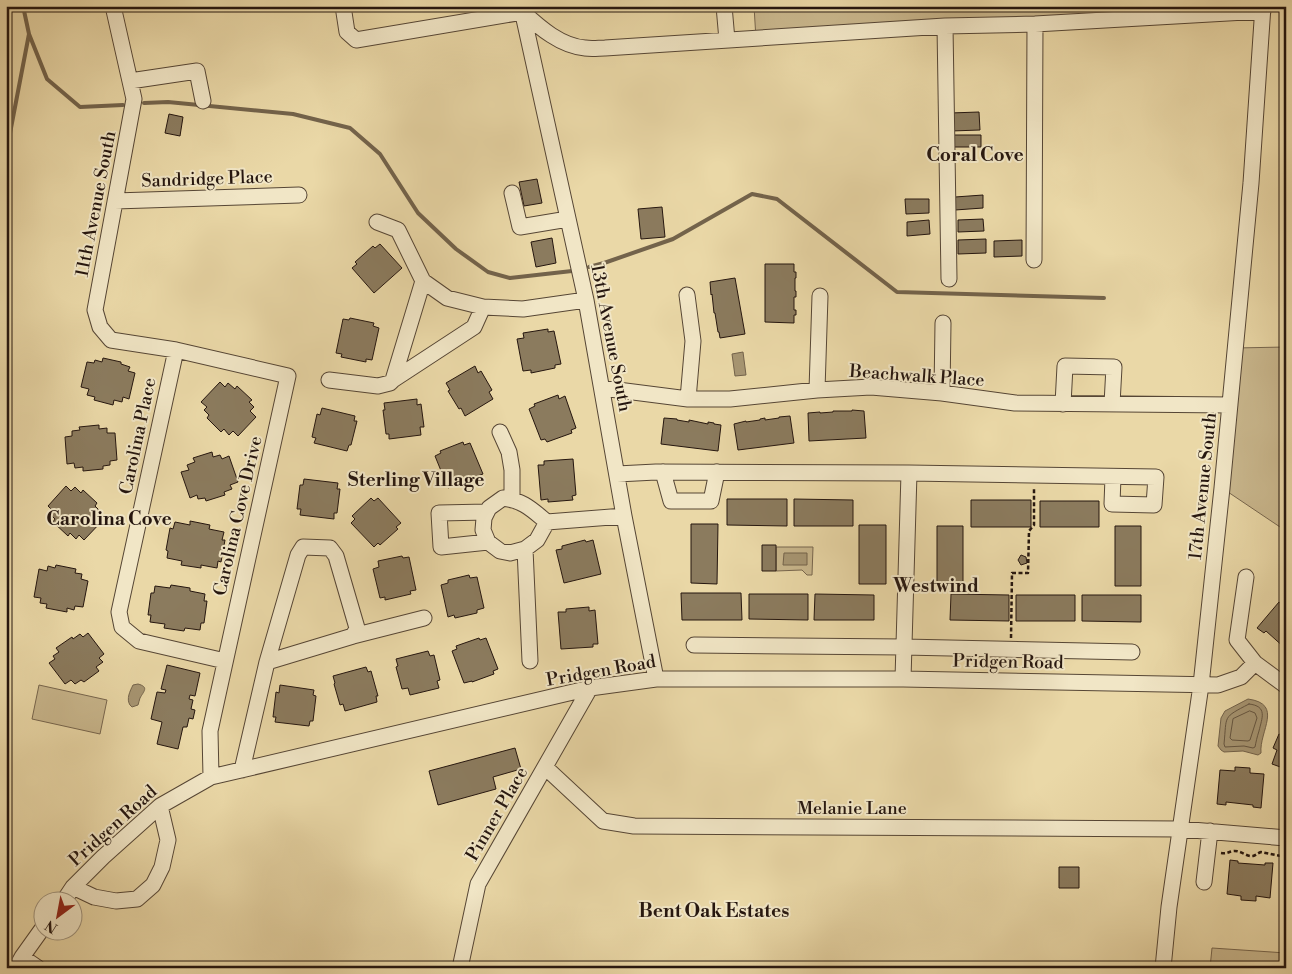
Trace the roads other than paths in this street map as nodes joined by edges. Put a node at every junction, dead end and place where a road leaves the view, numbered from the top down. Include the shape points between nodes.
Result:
1 (113, 6) edge
2 (343, 6) edge
3 (724, 6) edge
4 (522, 9) edge
5 (1263, 9) edge
6 (1035, 24) junction
7 (946, 26) junction
8 (728, 40) junction
9 (130, 81) junction
10 (203, 101) dead end
11 (512, 193) dead end
12 (299, 196) dead end
13 (115, 201) junction
14 (568, 219) junction
15 (378, 222) dead end
16 (1034, 260) dead end
17 (949, 279) dead end
18 (423, 281) junction
19 (687, 295) dead end
20 (820, 296) dead end
21 (586, 300) junction
22 (483, 307) junction
23 (943, 323) dead end
24 (176, 350) junction
25 (328, 380) dead end
26 (393, 380) junction
27 (602, 388) junction
28 (817, 390) junction
29 (942, 394) junction
30 (688, 399) junction
31 (1063, 404) junction
32 (1112, 404) junction
33 (1230, 406) junction
34 (500, 432) dead end
35 (663, 472) junction
36 (718, 472) junction
37 (910, 473) junction
38 (617, 474) junction
39 (1113, 477) junction
40 (512, 500) junction
41 (487, 512) junction
42 (624, 516) junction
43 (547, 522) junction
44 (488, 542) junction
45 (525, 549) junction
46 (1246, 577) dead end
47 (424, 618) dead end
48 (353, 636) junction
49 (694, 645) dead end
50 (904, 647) junction
51 (1132, 652) dead end
52 (225, 661) junction
53 (530, 661) dead end
54 (267, 662) junction
55 (1255, 663) junction
56 (656, 679) junction
57 (903, 679) junction
58 (1201, 685) junction
59 (1286, 686) edge
60 (590, 688) junction
61 (545, 767) junction
62 (242, 770) junction
63 (211, 777) junction
64 (160, 806) junction
65 (1180, 828) junction
66 (1210, 831) junction
67 (1286, 838) edge
68 (1204, 882) dead end
69 (73, 887) junction
70 (70, 892) edge
71 (33, 942) edge
72 (19, 962) edge
73 (38, 968) edge
74 (460, 968) edge
75 (1163, 968) edge

1 - 9 street, 11th Avenue South
2 - 4 street via 347,32 356,40
3 - 8 street
4 - 8 street via 544,31 584,48
4 - 14 street, 13th Avenue South
5 - 6 street
5 - 33 street, 17th Avenue South
6 - 7 street
6 - 16 street
7 - 8 street
7 - 17 street
9 - 10 street via 197,71
9 - 13 street, 11th Avenue South via 134,99
11 - 14 street via 520,228
12 - 13 street, Sandridge Place
13 - 24 street, 11th Avenue South via 95,310 100,327 111,340
14 - 21 street, 13th Avenue South
15 - 18 street via 398,230
18 - 22 street via 447,298
18 - 26 street
19 - 30 street via 693,342
20 - 28 street
21 - 22 street via 523,309
21 - 27 street, 13th Avenue South
22 - 26 street via 474,327
23 - 29 street
24 - 52 street, Carolina Place via 119,612 122,627 138,641
24 - 52 street, Carolina Cove Drive via 288,376
25 - 26 street via 378,386
27 - 30 street, Beachwalk Place
27 - 38 street, 13th Avenue South
28 - 29 street, Beachwalk Place via 871,387
28 - 30 street, Beachwalk Place via 730,399
29 - 31 street, Beachwalk Place via 1015,403
31 - 32 street, Beachwalk Place
31 - 32 street via 1065,366 1114,367
32 - 33 street, Beachwalk Place
33 - 58 street, 17th Avenue South
34 - 40 street via 509,452
35 - 36 street
35 - 36 street via 671,501 710,501
35 - 38 street
36 - 37 street
37 - 39 street
37 - 50 street
38 - 42 street, 13th Avenue South
39 - 39 street via 1156,478 1154,505 1112,504
40 - 41 street via 503,498
40 - 43 street via 526,504
41 - 44 street via 483,530
41 - 44 street via 439,512 440,547
42 - 43 street
42 - 56 street, 13th Avenue South
43 - 45 street via 537,540
44 - 45 street via 500,551 510,553
45 - 53 street
46 - 55 street via 1237,640
47 - 48 street
48 - 54 street
48 - 54 street via 357,628 336,556 330,548 303,547
49 - 50 street
50 - 51 street
50 - 57 street
52 - 63 street, Carolina Cove Drive via 210,731
54 - 62 street
55 - 58 street, Pridgen Road via 1241,677 1218,685
55 - 59 street
56 - 57 street, Pridgen Road
56 - 60 street, Pridgen Road
57 - 58 street, Pridgen Road
58 - 65 street, 17th Avenue South
60 - 61 street, Pinner Place
60 - 62 street, Pridgen Road
61 - 65 street, Melanie Lane via 603,821 634,826
61 - 74 street, Pinner Place via 478,884
62 - 63 street, Pridgen Road
63 - 64 street, Pridgen Road
64 - 69 street, Pridgen Road
64 - 69 street via 168,840 162,867 153,885 137,899 116,901 94,897
65 - 66 street, Melanie Lane
65 - 75 street, 17th Avenue South
66 - 67 street, Melanie Lane
66 - 68 street
69 - 70 street, Pridgen Road
71 - 72 street
72 - 73 street

